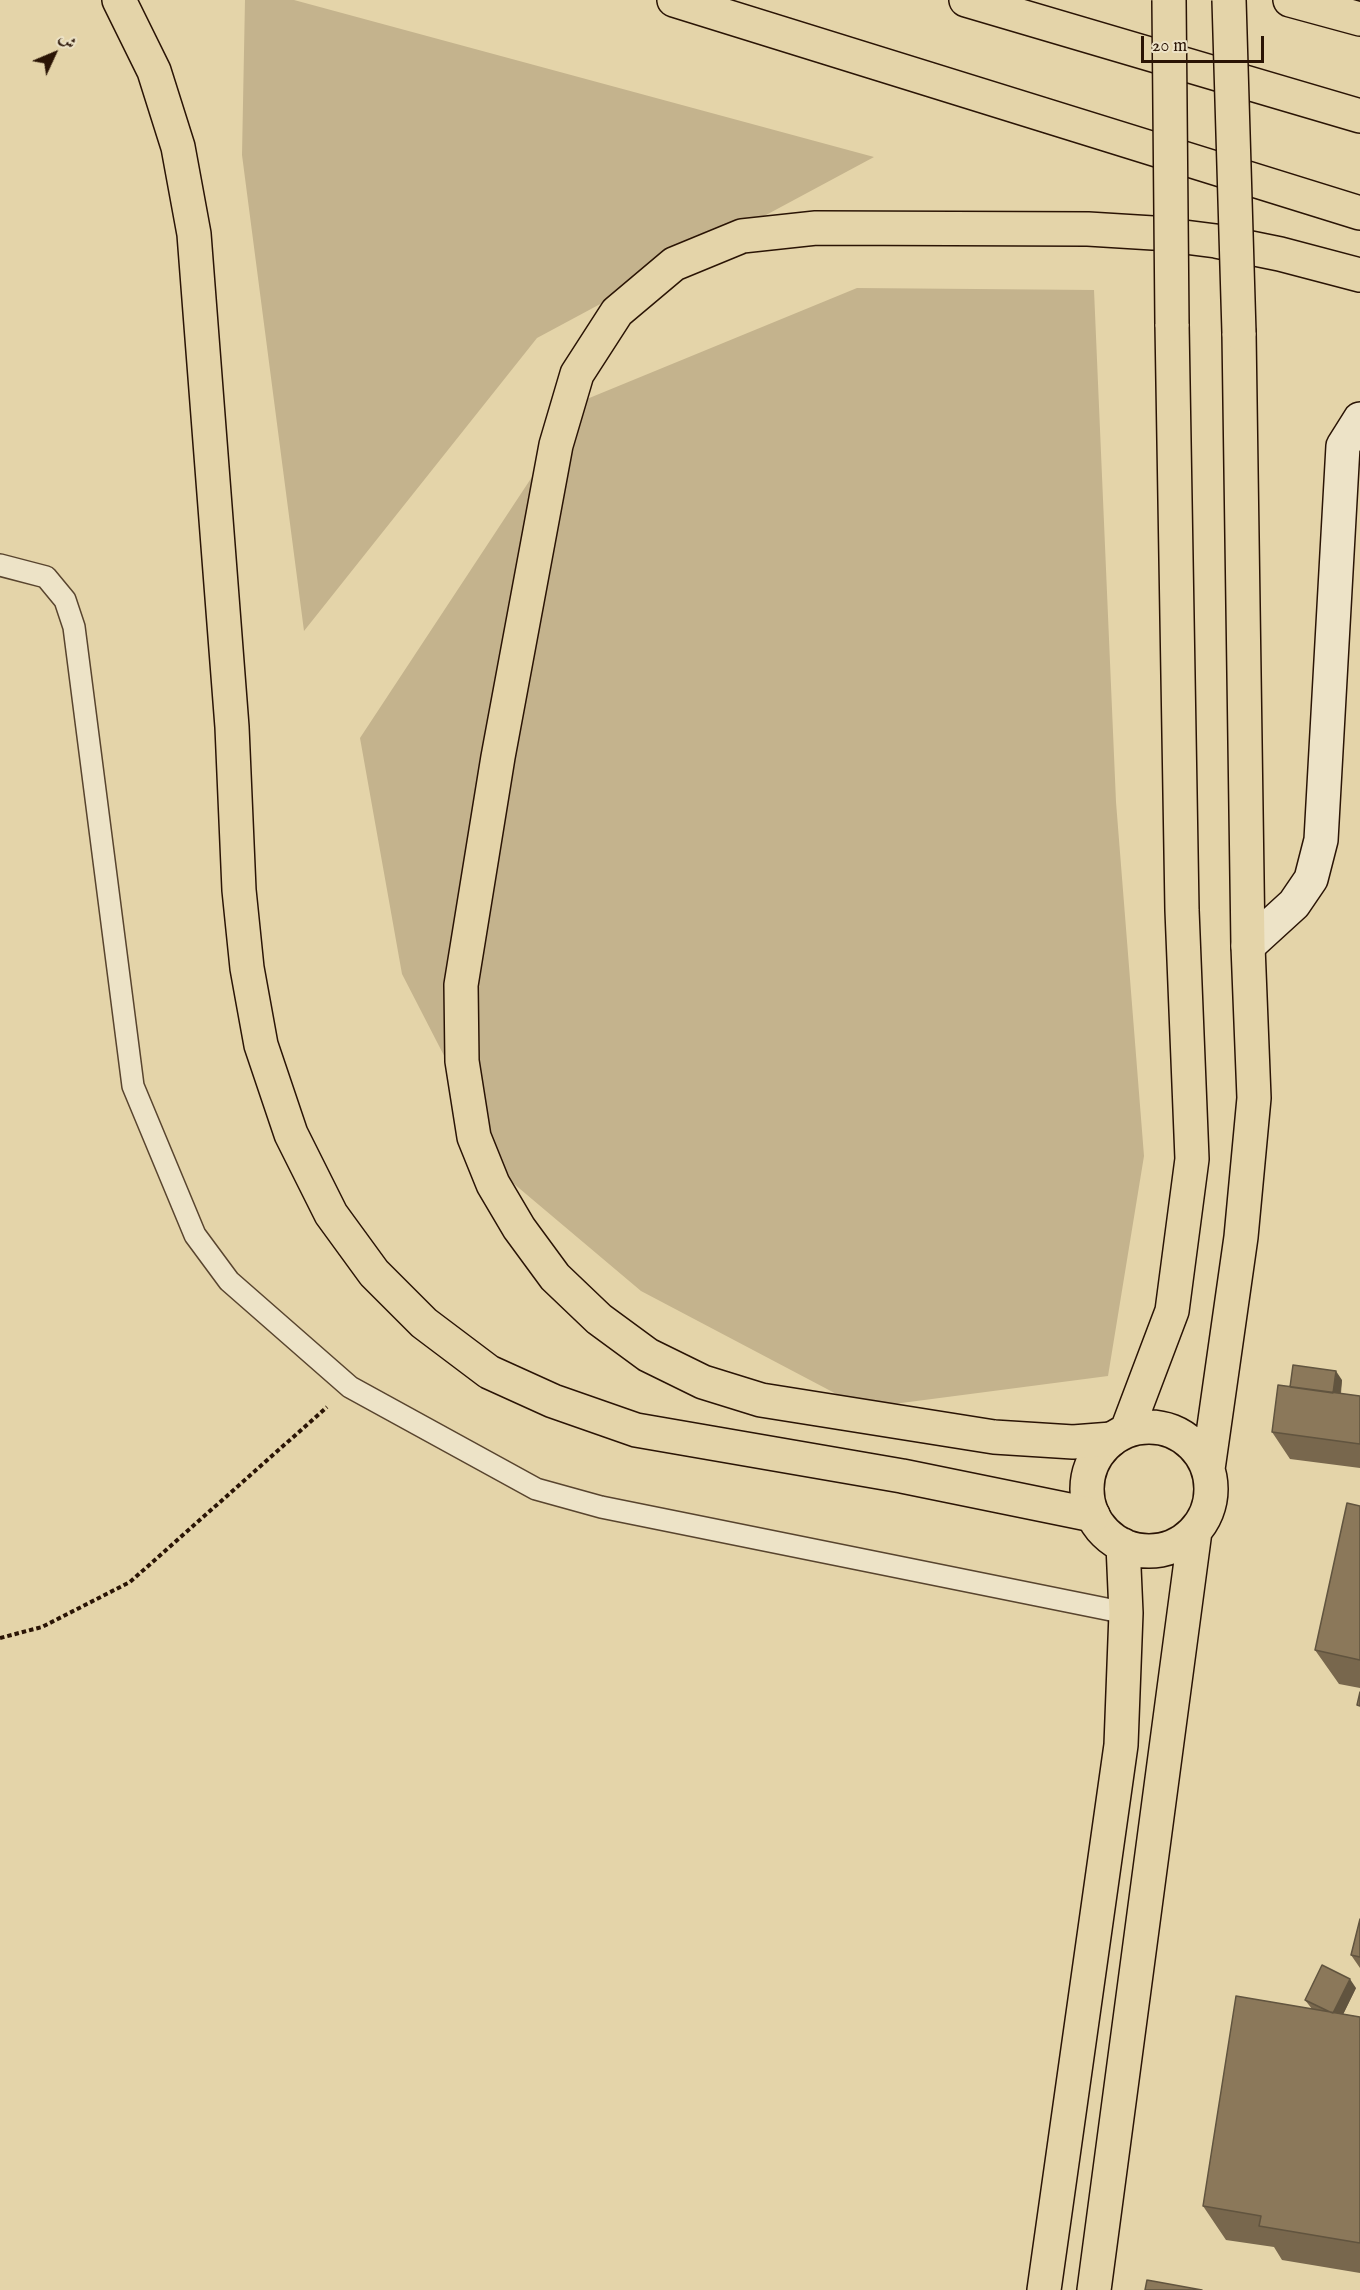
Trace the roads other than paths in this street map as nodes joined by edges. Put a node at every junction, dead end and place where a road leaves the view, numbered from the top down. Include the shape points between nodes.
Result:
1 (119, 0) edge
2 (675, 0) edge
3 (966, 0) edge
4 (1169, 0) edge
5 (1230, 0) edge
6 (1290, 0) edge
7 (1360, 19) edge
8 (1360, 116) edge
9 (1360, 213) edge
10 (1360, 275) edge
11 (1360, 419) edge
12 (0, 565) edge
13 (1248, 946) junction
14 (1120, 1435) junction
15 (1208, 1469) junction
16 (1093, 1515) junction
17 (1195, 1531) junction
18 (1123, 1545) junction
19 (1126, 1613) junction
20 (1044, 2290) edge
21 (1094, 2290) edge

1 - 16 main road via 154,71 178,147 194,234 247,968 261,1045 291,1134 331,1214 374,1273 424,1323 489,1372 553,1401 636,1430 902,1476
2 - 9 main road
3 - 8 main road
4 - 14 main road, bridge via 1182,898 1192,1159 1172,1311
5 - 13 main road, bridge
6 - 7 main road
10 - 14 main road via 1227,243 1153,233 1088,229 816,228 742,236 674,264 617,312 577,374 556,445 498,757 461,985 462,1061 474,1137 519,1228 555,1277 598,1320 648,1355 703,1382 761,1400 994,1437 1072,1442
11 - 13 street via 1344,446 1321,840 1311,879 1294,904
12 - 19 lane via 46,577 65,600 75,627 133,1086 195,1235 229,1281 350,1387 536,1489 601,1507
13 - 15 main road via 1254,1098 1241,1237
14 - 15 main road via 1147,1426 1167,1429 1185,1438
14 - 16 main road via 1097,1454 1089,1473
15 - 17 main road via 1210,1502
16 - 18 main road via 1105,1533
17 - 18 main road via 1161,1550 1142,1551
17 - 21 main road
18 - 19 main road
19 - 20 main road via 1121,1745

